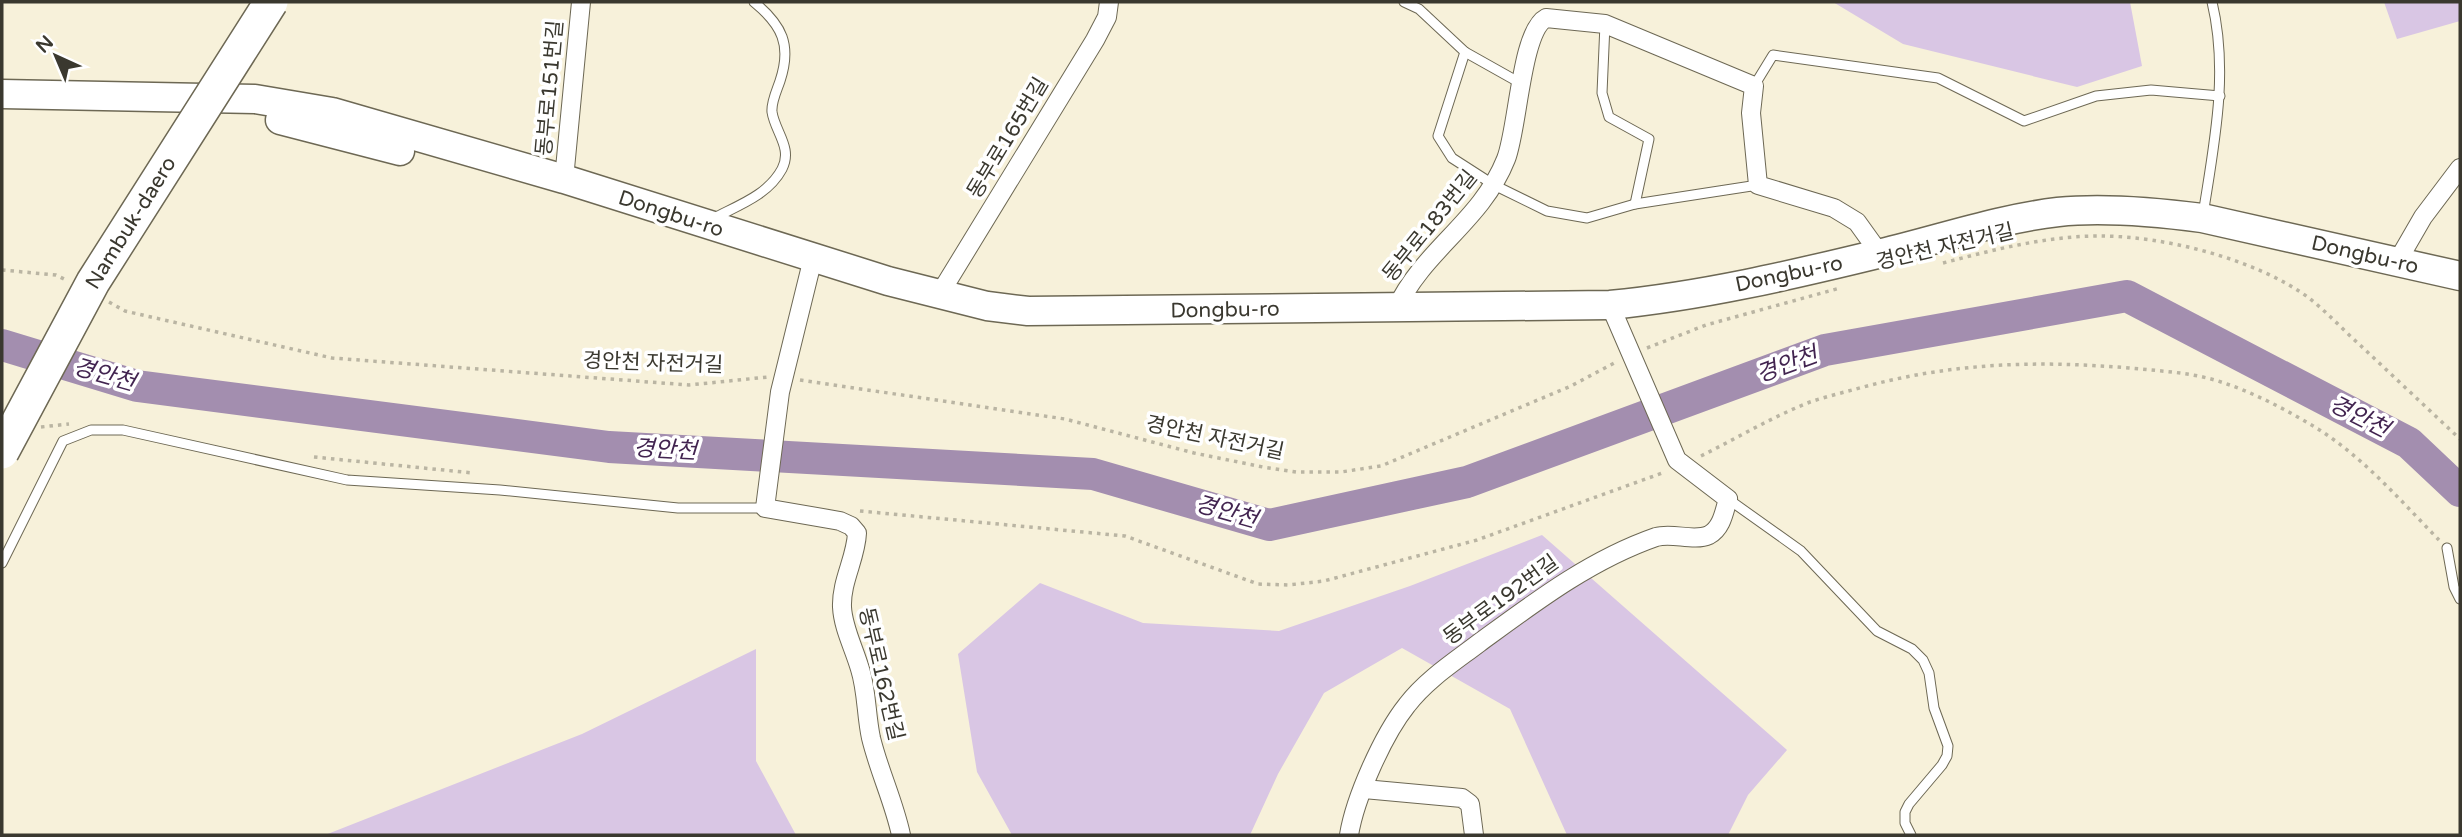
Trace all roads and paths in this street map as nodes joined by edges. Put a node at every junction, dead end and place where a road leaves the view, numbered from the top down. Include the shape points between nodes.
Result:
1 (246, 2) edge
2 (271, 2) edge
3 (581, 2) edge
4 (754, 2) edge
5 (1109, 2) edge
6 (1404, 2) edge
7 (2212, 2) edge
8 (1605, 24) junction
9 (1465, 52) junction
10 (1522, 84) junction
11 (1754, 86) junction
12 (2, 94) edge
13 (2220, 96) junction
14 (2, 110) edge
15 (2460, 168) edge
16 (565, 179) junction
17 (1494, 185) junction
18 (1758, 185) junction
19 (1635, 204) junction
20 (2202, 218) junction
21 (703, 224) junction
22 (1880, 254) junction
23 (2397, 262) junction
24 (812, 263) junction
25 (1936, 264) dead end
26 (2, 270) edge
27 (2460, 276) edge
28 (68, 281) dead end
29 (1846, 287) dead end
30 (2460, 293) edge
31 (939, 295) junction
32 (103, 299) dead end
33 (1395, 309) junction
34 (1612, 311) junction
35 (1630, 355) junction
36 (781, 385) junction
37 (2, 412) edge
38 (73, 423) dead end
39 (31, 428) dead end
40 (2460, 439) edge
41 (2, 452) edge
42 (314, 457) dead end
43 (1681, 463) junction
44 (481, 474) dead end
45 (1728, 499) junction
46 (765, 508) junction
47 (856, 511) dead end
48 (2447, 548) joint
49 (2, 563) edge
50 (2460, 599) edge
51 (1364, 789) junction
52 (901, 835) edge
53 (1349, 835) edge
54 (1474, 835) edge
55 (1911, 835) edge

1 - 37 highway, Nambuk-daero via 72,279
2 - 41 highway, Nambuk-daero, bridge via 93,282
3 - 16 street, 동부로151번길
4 - 21 lane via 777,23 783,36 783,71 772,112 786,150 784,165 774,182 756,196
5 - 31 street, 동부로165번길 via 1095,40
6 - 9 lane via 1419,9
7 - 13 lane via 2219,31
8 - 10 street, 동부로183번길 via 1555,17 1539,22 1527,51
8 - 11 street, 동부로183번길
8 - 19 lane via 1602,93 1609,117 1648,139
9 - 10 lane
9 - 17 lane via 1438,136 1452,158
10 - 17 street, 동부로183번길 via 1513,141
11 - 13 lane via 1773,55 1938,78 2024,121 2096,96 2151,90
11 - 18 street via 1751,113
12 - 16 main road, Dongbu-ro via 255,99 332,112
13 - 20 lane
14 - 24 main road via 256,113
15 - 23 street
16 - 21 main road, Dongbu-ro
17 - 19 lane via 1547,211 1587,218
17 - 33 street, 동부로183번길 via 1406,286
18 - 19 lane
18 - 22 street via 1833,208 1857,222
20 - 22 main road, Dongbu-ro via 2061,212 2001,221
20 - 23 main road, Dongbu-ro
21 - 24 main road, Dongbu-ro
22 - 34 main road, Dongbu-ro
23 - 27 main road, Dongbu-ro
24 - 31 main road, Dongbu-ro
24 - 34 main road via 937,306 1032,322
24 - 36 street
25 - 40 path, 경안천 자전거길 via 2052,239 2099,236 2237,260 2273,275 2311,299
26 - 28 path via 56,275
29 - 35 path, 경안천 자전거길 via 1706,325
30 - 34 main road via 2226,240 2113,226 2010,235 1697,309
31 - 33 main road, Dongbu-ro via 1028,311
32 - 36 path, 경안천 자전거길 via 125,311 332,358 689,385 764,377
33 - 34 main road, Dongbu-ro via 1546,304
34 - 35 street
35 - 36 path, 경안천 자전거길 via 1571,386 1381,466 1341,472 1263,467 1065,419
35 - 43 street
36 - 46 street
38 - 39 path
42 - 44 path
43 - 45 street
43 - 47 path via 1476,540 1324,581 1288,585 1258,584 1125,536
43 - 48 path via 1812,401 1934,371 2032,362 2191,374 2258,397 2318,429 2376,476
45 - 51 street, 동부로192번길 via 1718,528 1710,534 1656,537 1572,576 1433,678 1390,730
45 - 55 lane via 1795,545 1877,631 1923,660 1948,746 1942,765 1905,812
46 - 49 lane via 678,508 347,480 141,433 91,430 62,441
46 - 52 street, 동부로162번길 via 840,521 857,533 843,595 843,620 861,671 871,738
48 - 50 lane
51 - 53 street, 동부로192번길
51 - 54 street via 1462,798 1471,804

